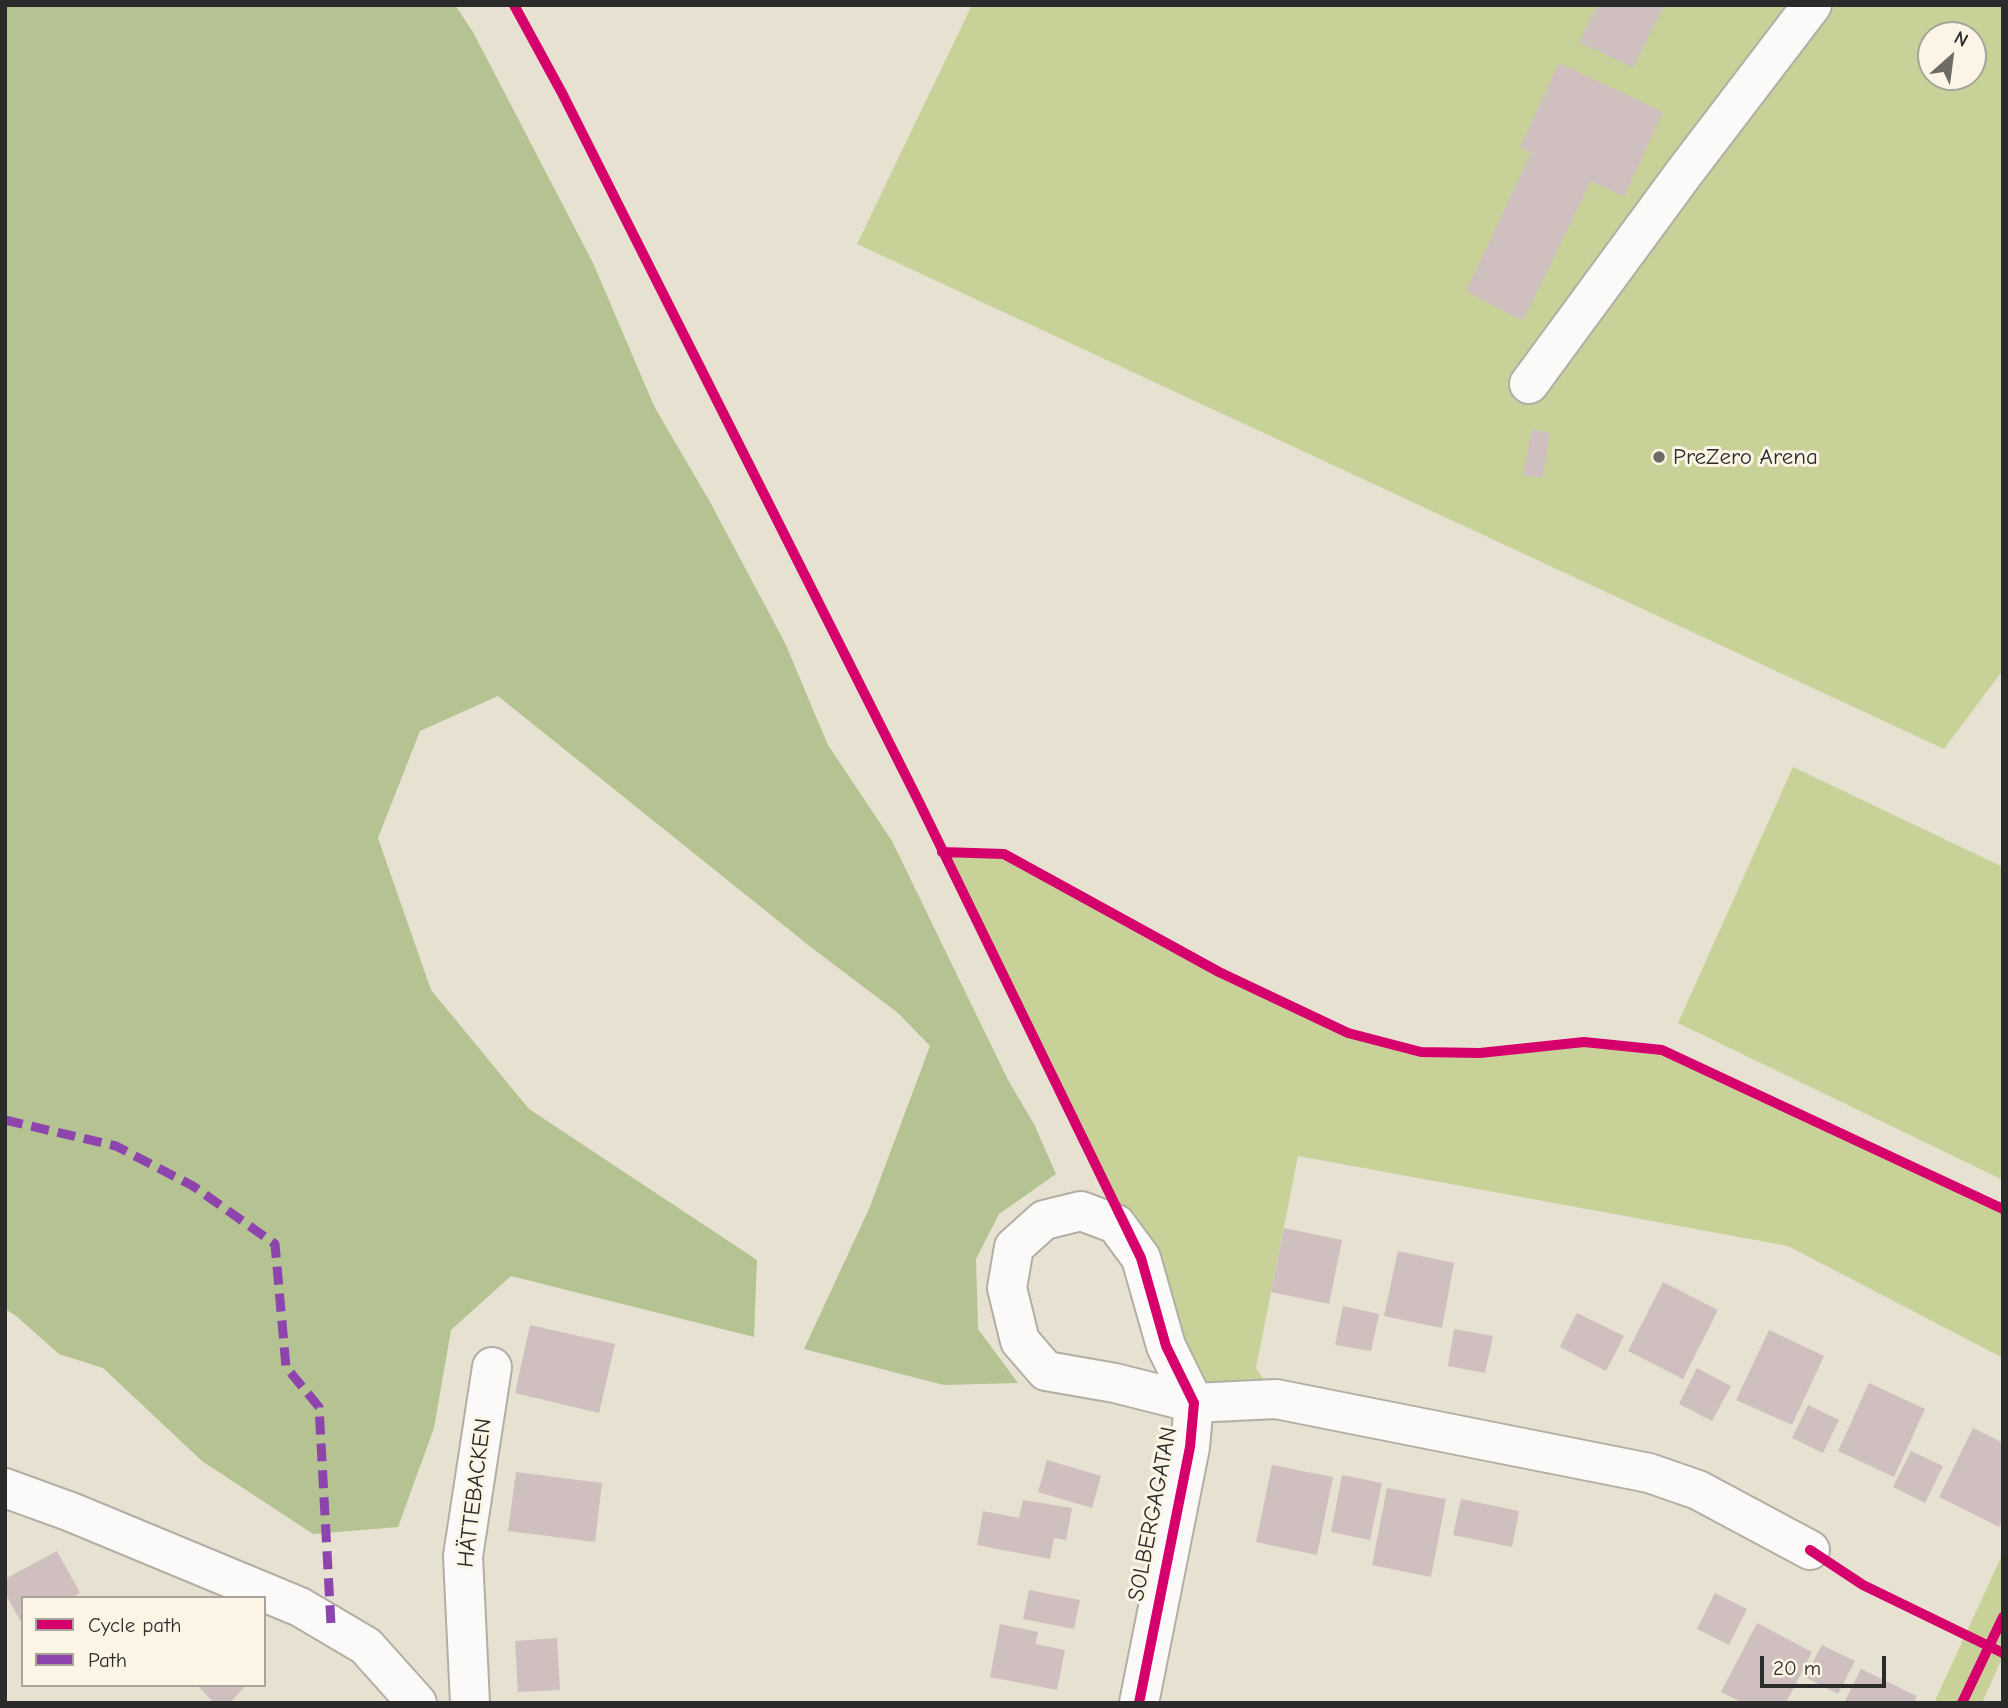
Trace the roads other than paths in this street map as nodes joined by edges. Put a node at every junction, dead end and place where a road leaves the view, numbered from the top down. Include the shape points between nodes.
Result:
1 (1812, 5) edge
2 (1530, 384) dead end
3 (492, 1367) dead end
4 (1194, 1404) junction
5 (5, 1488) edge
6 (1811, 1550) dead end
7 (416, 1703) edge
8 (470, 1703) edge
9 (1139, 1703) edge

1 - 2 street
3 - 8 street, HÄTTEBACKEN via 463,1556
4 - 4 street, SOLBERGAGATAN via 1166,1346 1142,1258 1116,1224 1081,1211 1044,1220 1014,1247 1007,1288 1020,1341 1046,1371
4 - 6 street, SOLBERGAGATAN via 1276,1399 1649,1473 1698,1490
4 - 9 street, SOLBERGAGATAN via 1190,1447
5 - 7 street via 300,1607 366,1646

